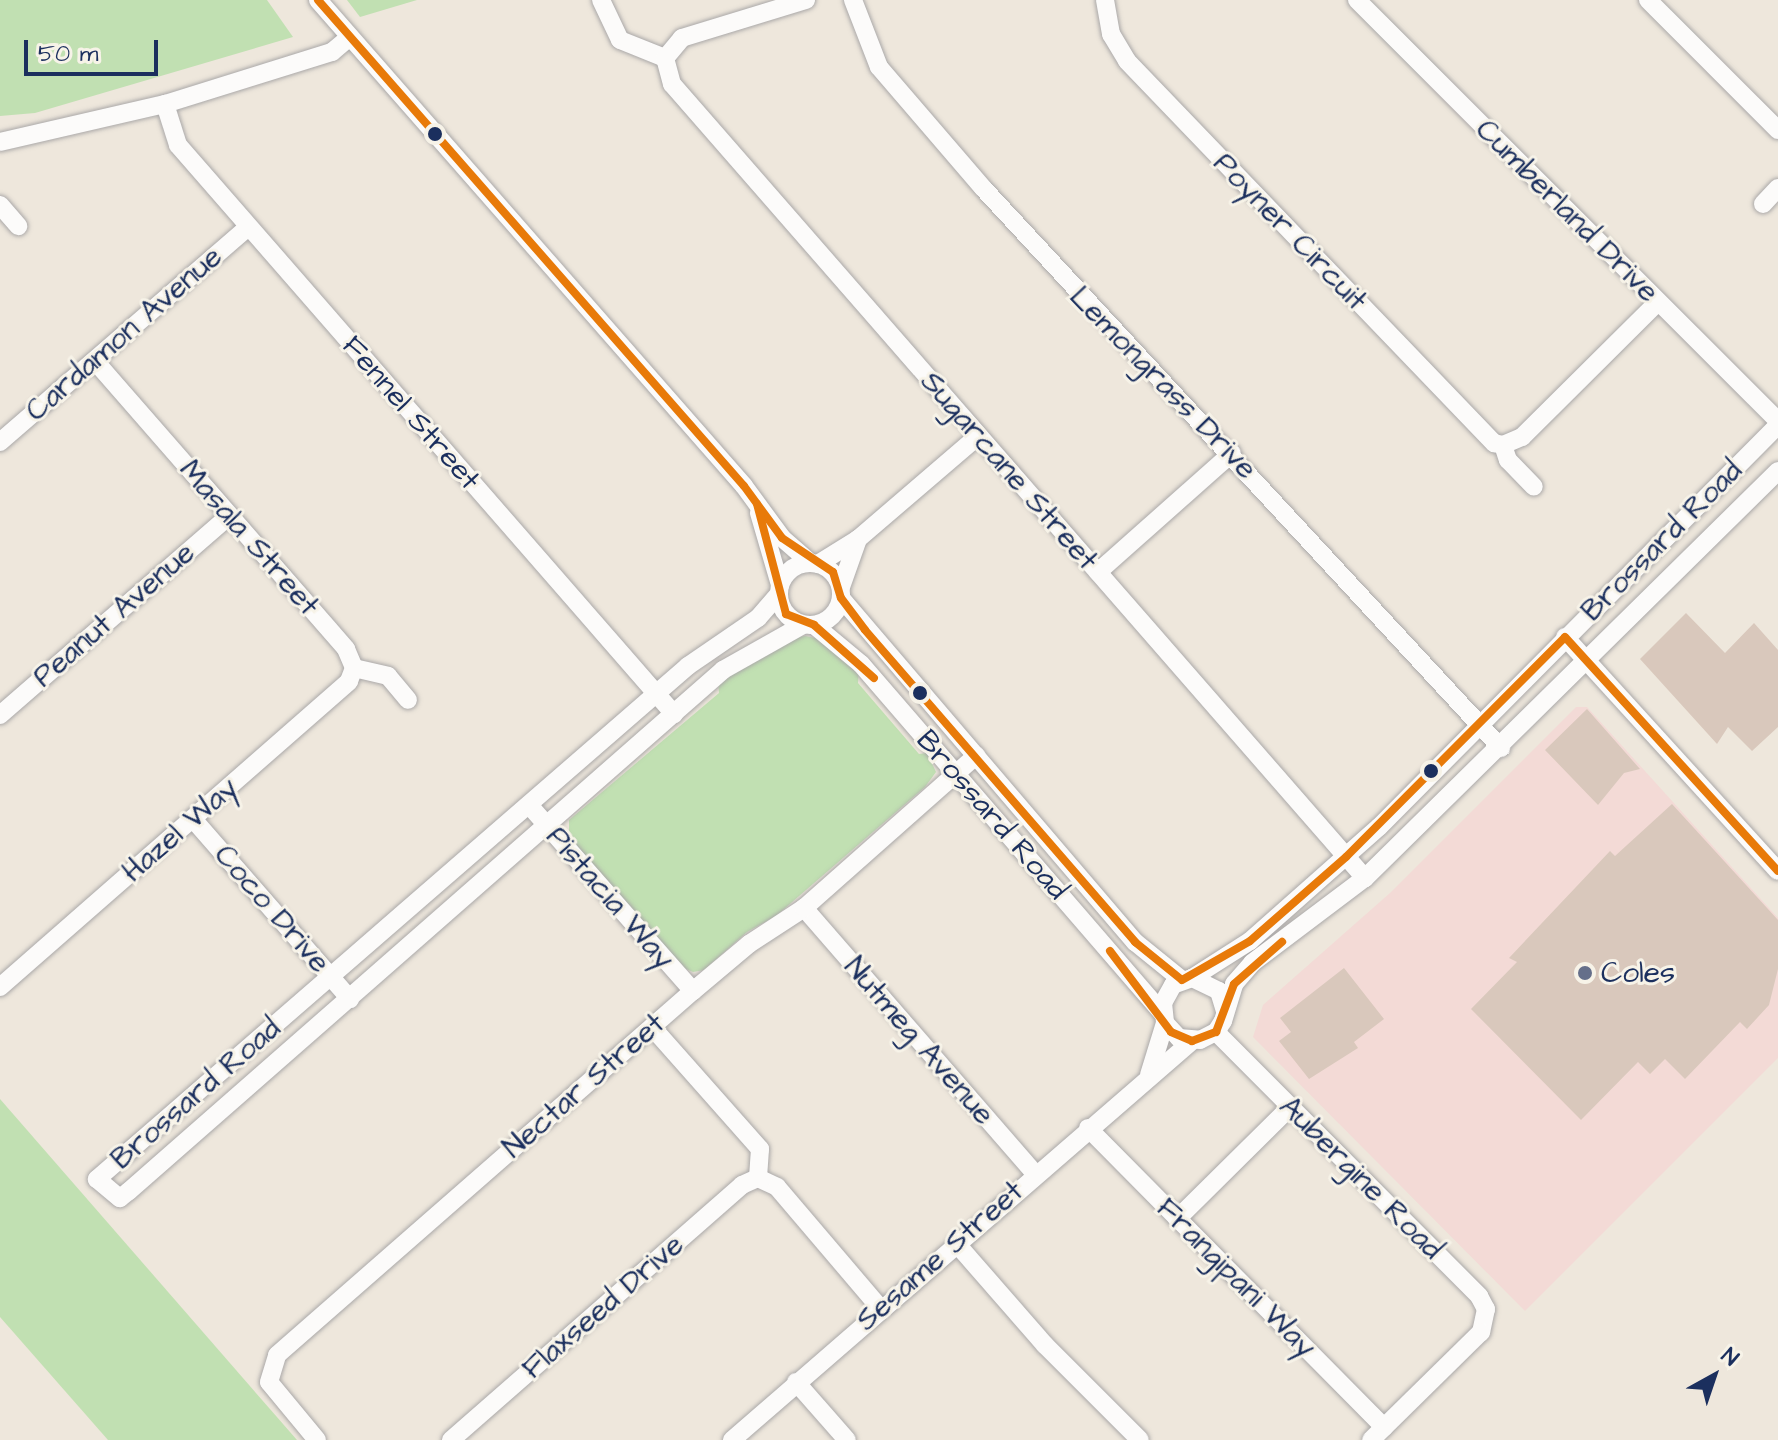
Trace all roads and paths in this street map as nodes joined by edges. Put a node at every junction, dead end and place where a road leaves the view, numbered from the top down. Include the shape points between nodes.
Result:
1 (318, 0) edge
2 (601, 0) edge
3 (806, 0) edge
4 (853, 0) edge
5 (1105, 0) edge
6 (1357, 0) edge
7 (1648, 0) edge
8 (350, 37) junction
9 (665, 58) junction
10 (165, 104) junction
11 (1778, 130) edge
12 (0, 142) edge
13 (1778, 188) edge
14 (1763, 204) dead end
15 (0, 205) edge
16 (18, 226) dead end
17 (248, 227) junction
18 (1658, 302) junction
19 (95, 361) junction
20 (1778, 423) edge
21 (978, 436) junction
22 (0, 442) edge
23 (1503, 445) junction
24 (1232, 453) junction
25 (1778, 471) edge
26 (1534, 487) dead end
27 (756, 503) junction
28 (229, 516) junction
29 (858, 539) junction
30 (815, 563) junction
31 (1098, 572) junction
32 (779, 590) junction
33 (841, 593) junction
34 (809, 625) junction
35 (1565, 637) junction
36 (1587, 660) junction
37 (354, 668) junction
38 (656, 694) junction
39 (408, 700) dead end
40 (674, 714) junction
41 (0, 715) edge
42 (1480, 725) junction
43 (1501, 748) junction
44 (976, 756) junction
45 (956, 773) junction
46 (529, 805) junction
47 (193, 819) junction
48 (548, 827) junction
49 (1346, 857) junction
50 (1778, 871) edge
51 (1365, 878) junction
52 (804, 908) junction
53 (331, 977) junction
54 (1187, 979) junction
55 (0, 987) edge
56 (693, 991) junction
57 (350, 999) junction
58 (1225, 1011) junction
59 (1164, 1018) junction
60 (652, 1027) junction
61 (1216, 1032) junction
62 (1192, 1041) junction
63 (1149, 1075) junction
64 (1290, 1107) junction
65 (1088, 1128) junction
66 (1035, 1174) junction
67 (758, 1178) junction
68 (1177, 1219) junction
69 (956, 1243) junction
70 (880, 1308) junction
71 (796, 1382) junction
72 (1377, 1434) edge
73 (317, 1440) edge
74 (451, 1440) edge
75 (732, 1440) edge
76 (847, 1440) edge
77 (1140, 1440) edge

1 - 8 street
2 - 9 street via 620,40
3 - 9 street via 695,31
4 - 24 street, Lemongrass Drive via 879,67 1062,277
5 - 23 street, Poyner Circuit via 1111,34 1127,61 1484,435
6 - 18 street, Cumberland Drive
7 - 11 street
8 - 10 street via 332,52
8 - 27 street
9 - 21 street, Sugarcane Street via 672,84
10 - 12 street
10 - 17 street, Fennel Street via 178,145
13 - 14 street
15 - 16 street
17 - 19 street, Cardamon Avenue
17 - 38 street, Fennel Street
18 - 20 street, Cumberland Drive
18 - 23 street via 1531,428
19 - 22 street, Cardamon Avenue
19 - 28 street, Masala Street
20 - 35 street, Brossard Road
21 - 29 street
21 - 31 street, Sugarcane Street
23 - 26 street, Poyner Circuit via 1508,460
24 - 31 street
24 - 42 street, Lemongrass Drive
25 - 36 street, Brossard Road
27 - 30 street via 782,538
27 - 32 street
28 - 37 street, Masala Street via 346,649
28 - 41 street, Peanut Avenue
29 - 30 street
29 - 33 street
30 - 32 street via 792,568
30 - 33 street via 833,572
31 - 49 street, Sugarcane Street
32 - 34 street via 786,614
32 - 38 street, Brossard Road via 758,618 707,650
33 - 34 street via 832,616
33 - 44 street, Brossard Road
34 - 40 street, Brossard Road via 750,650
34 - 45 street, Brossard Road via 861,664
35 - 36 street
35 - 42 street, Brossard Road
36 - 43 street, Brossard Road
36 - 50 street
37 - 39 street via 388,676
37 - 47 street, Hazel Way via 349,681
38 - 40 street, Fennel Street
38 - 46 street, Brossard Road
40 - 48 street, Brossard Road
42 - 43 street, Lemongrass Drive
42 - 49 street, Brossard Road
43 - 51 street, Brossard Road
44 - 45 street, Nectar Street
44 - 54 street, Brossard Road via 1135,942
45 - 52 street, Nectar Street
45 - 59 street, Brossard Road
46 - 48 street, Pistacia Way
46 - 53 street, Brossard Road
47 - 53 street, Coco Drive
47 - 55 street, Hazel Way
48 - 56 street, Pistacia Way
48 - 57 street, Brossard Road
49 - 51 street, Sugarcane Street
49 - 54 street, Brossard Road via 1250,941
51 - 58 street, Brossard Road via 1252,963 1234,984
52 - 56 street, Nectar Street via 749,944
52 - 66 street, Nutmeg Avenue
53 - 57 street, Coco Drive
53 - 57 street, Brossard Road via 97,1179 120,1198
54 - 58 street via 1219,991
54 - 59 street via 1166,993
56 - 60 street, Nectar Street
58 - 61 street
59 - 62 street via 1179,1038
59 - 63 street
60 - 67 street via 760,1149
60 - 73 street, Nectar Street via 277,1355 269,1382
61 - 62 street
61 - 64 street, Aubergine Road
62 - 63 street, Sesame Street
63 - 65 street, Sesame Street
64 - 68 street
64 - 72 street, Aubergine Road via 1479,1296 1486,1309 1481,1332
65 - 66 street, Sesame Street
65 - 68 street, Frangipani Way
66 - 69 street, Sesame Street
67 - 70 street via 777,1187
67 - 74 street, Flaxseed Drive via 742,1185
68 - 72 street, Frangipani Way
69 - 70 street, Sesame Street
69 - 77 street via 1045,1345
70 - 71 street, Sesame Street
71 - 75 street, Sesame Street
71 - 76 street

